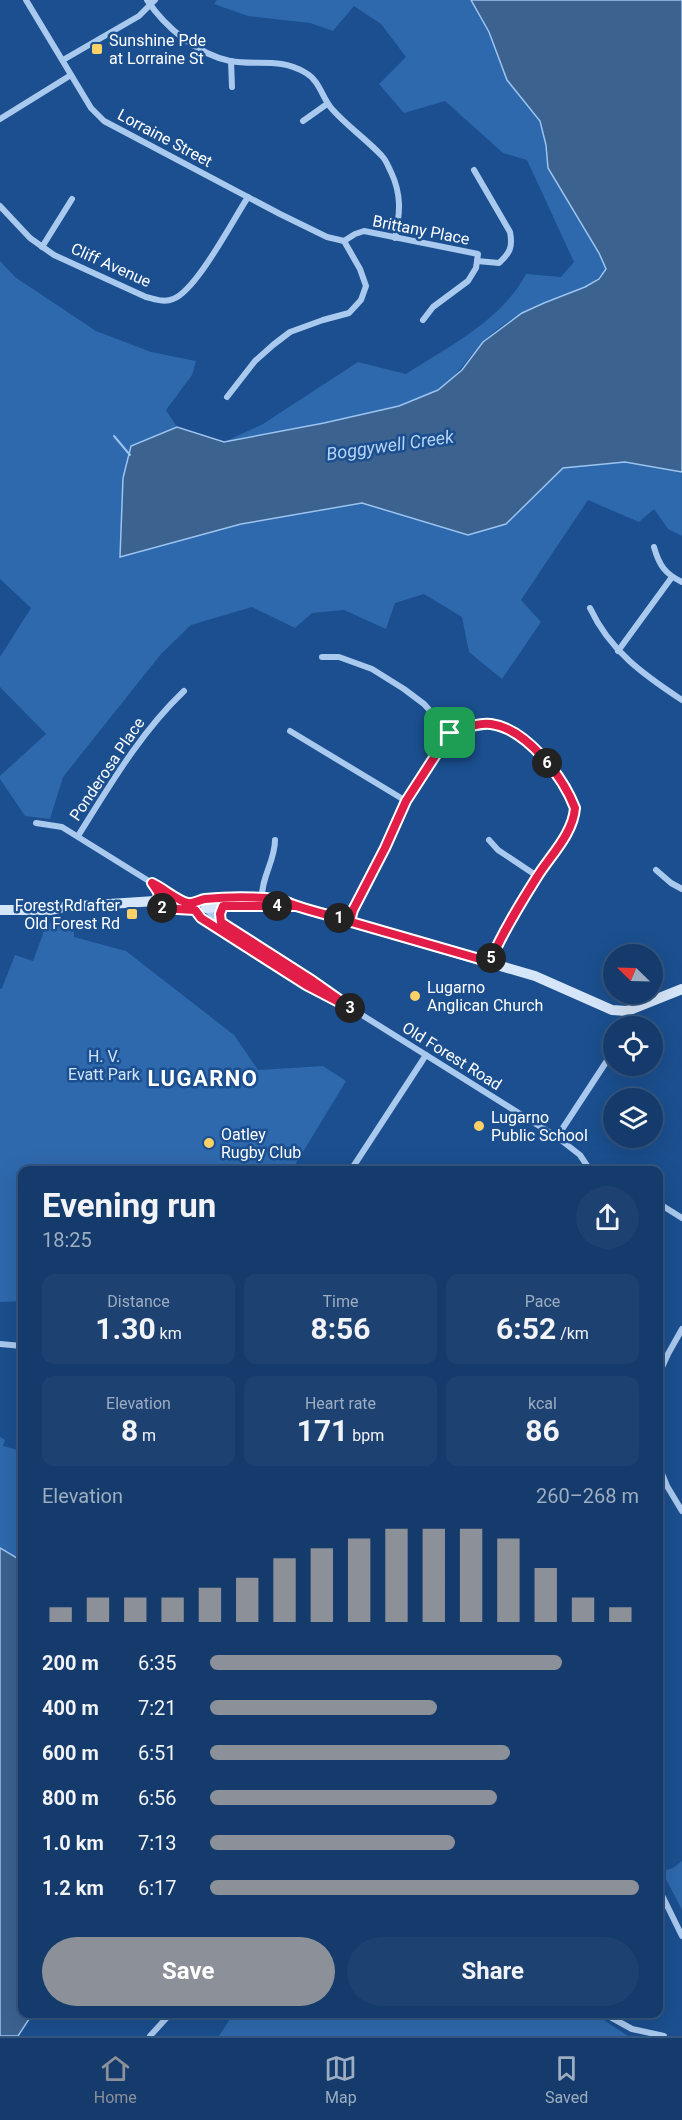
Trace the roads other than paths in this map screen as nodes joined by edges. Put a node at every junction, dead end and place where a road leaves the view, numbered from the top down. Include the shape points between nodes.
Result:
1 (26, 0) edge
2 (155, 0) edge
3 (149, 3) edge
4 (63, 60) junction
5 (231, 61) junction
6 (71, 75) junction
7 (232, 87) dead end
8 (327, 104) junction
9 (0, 119) edge
10 (303, 122) dead end
11 (474, 170) dead end
12 (248, 197) junction
13 (72, 199) dead end
14 (0, 206) edge
15 (395, 238) junction
16 (344, 241) junction
17 (42, 247) junction
18 (477, 261) junction
19 (423, 320) dead end
20 (227, 397) dead end
21 (654, 547) dead end
22 (672, 577) junction
23 (682, 582) edge
24 (590, 608) dead end
25 (618, 651) junction
26 (322, 657) dead end
27 (184, 691) dead end
28 (682, 700) edge
29 (290, 731) dead end
30 (450, 733) junction
31 (406, 801) junction
32 (36, 823) dead end
33 (78, 836) junction
34 (275, 840) dead end
35 (489, 840) dead end
36 (656, 870) dead end
37 (537, 876) junction
38 (152, 883) junction
39 (682, 889) edge
40 (262, 898) junction
41 (180, 901) junction
42 (160, 904) junction
43 (223, 906) junction
44 (296, 906) junction
45 (199, 907) junction
46 (0, 910) edge
47 (350, 921) junction
48 (221, 922) junction
49 (490, 962) junction
50 (682, 989) edge
51 (354, 1010) junction
52 (627, 1011) junction
53 (627, 1016) edge
54 (426, 1055) junction
55 (603, 1067) edge
56 (557, 1137) junction
57 (354, 1166) edge
58 (587, 1166) edge
59 (663, 1206) edge
60 (682, 1218) edge
61 (682, 1329) edge
62 (0, 1344) edge
63 (18, 1346) edge
64 (663, 1366) edge
65 (663, 1476) edge
66 (682, 1511) edge
67 (663, 1897) edge
68 (682, 1935) edge
69 (166, 2018) edge
70 (612, 2018) edge
71 (150, 2036) edge
72 (664, 2036) edge

1 - 4 street, Lorraine Street
2 - 3 street
3 - 4 street via 139,16
3 - 5 street via 189,42 207,54
4 - 6 street, Lorraine Street
5 - 7 street
5 - 8 street via 283,63 307,74 321,88
6 - 9 street
6 - 12 street, Lorraine Street via 92,108 113,127
8 - 10 street
8 - 15 street via 384,158 400,200
11 - 18 street via 510,232 512,243 510,254 499,263
12 - 16 street, Lorraine Street via 327,237
12 - 17 street, Cliff Avenue via 190,288 174,299 146,297
13 - 17 street
14 - 17 street, Cliff Avenue
15 - 16 street, Brittany Place via 364,231
15 - 18 street, Brittany Place via 478,254
16 - 20 street via 366,286 361,300 349,314 281,338 255,361
18 - 19 street, Brittany Place via 468,281 433,307
21 - 22 street via 660,566
22 - 23 street
22 - 25 street
24 - 25 street
25 - 28 street
26 - 30 street via 339,657 372,669 424,704
27 - 33 street, Ponderosa Place via 139,740
29 - 31 street
30 - 31 street
30 - 37 street via 492,724 522,736 568,792 574,813 565,835
31 - 47 street
32 - 33 street, Ponderosa Place via 62,827
33 - 38 street, Ponderosa Place
34 - 40 street
35 - 37 street
36 - 39 street
37 - 49 street
38 - 41 street, Ponderosa Place
38 - 42 street
40 - 44 street
40 - 45 street
41 - 42 street
41 - 45 street
42 - 45 street
42 - 46 street via 64,913
43 - 44 street
43 - 45 street
43 - 48 street
44 - 47 street
45 - 48 street, Old Forest Road
45 - 51 street, Old Forest Road via 204,920 306,985
47 - 49 street
48 - 51 street, Old Forest Road
49 - 52 street via 541,978 607,1008
50 - 52 street
51 - 54 street, Old Forest Road
52 - 53 street
54 - 56 street, Old Forest Road
54 - 57 street
55 - 56 street
56 - 58 street, Old Forest Road
59 - 60 street
61 - 64 street
62 - 63 street
65 - 66 street
67 - 68 street
69 - 71 street
70 - 72 street via 632,2029

